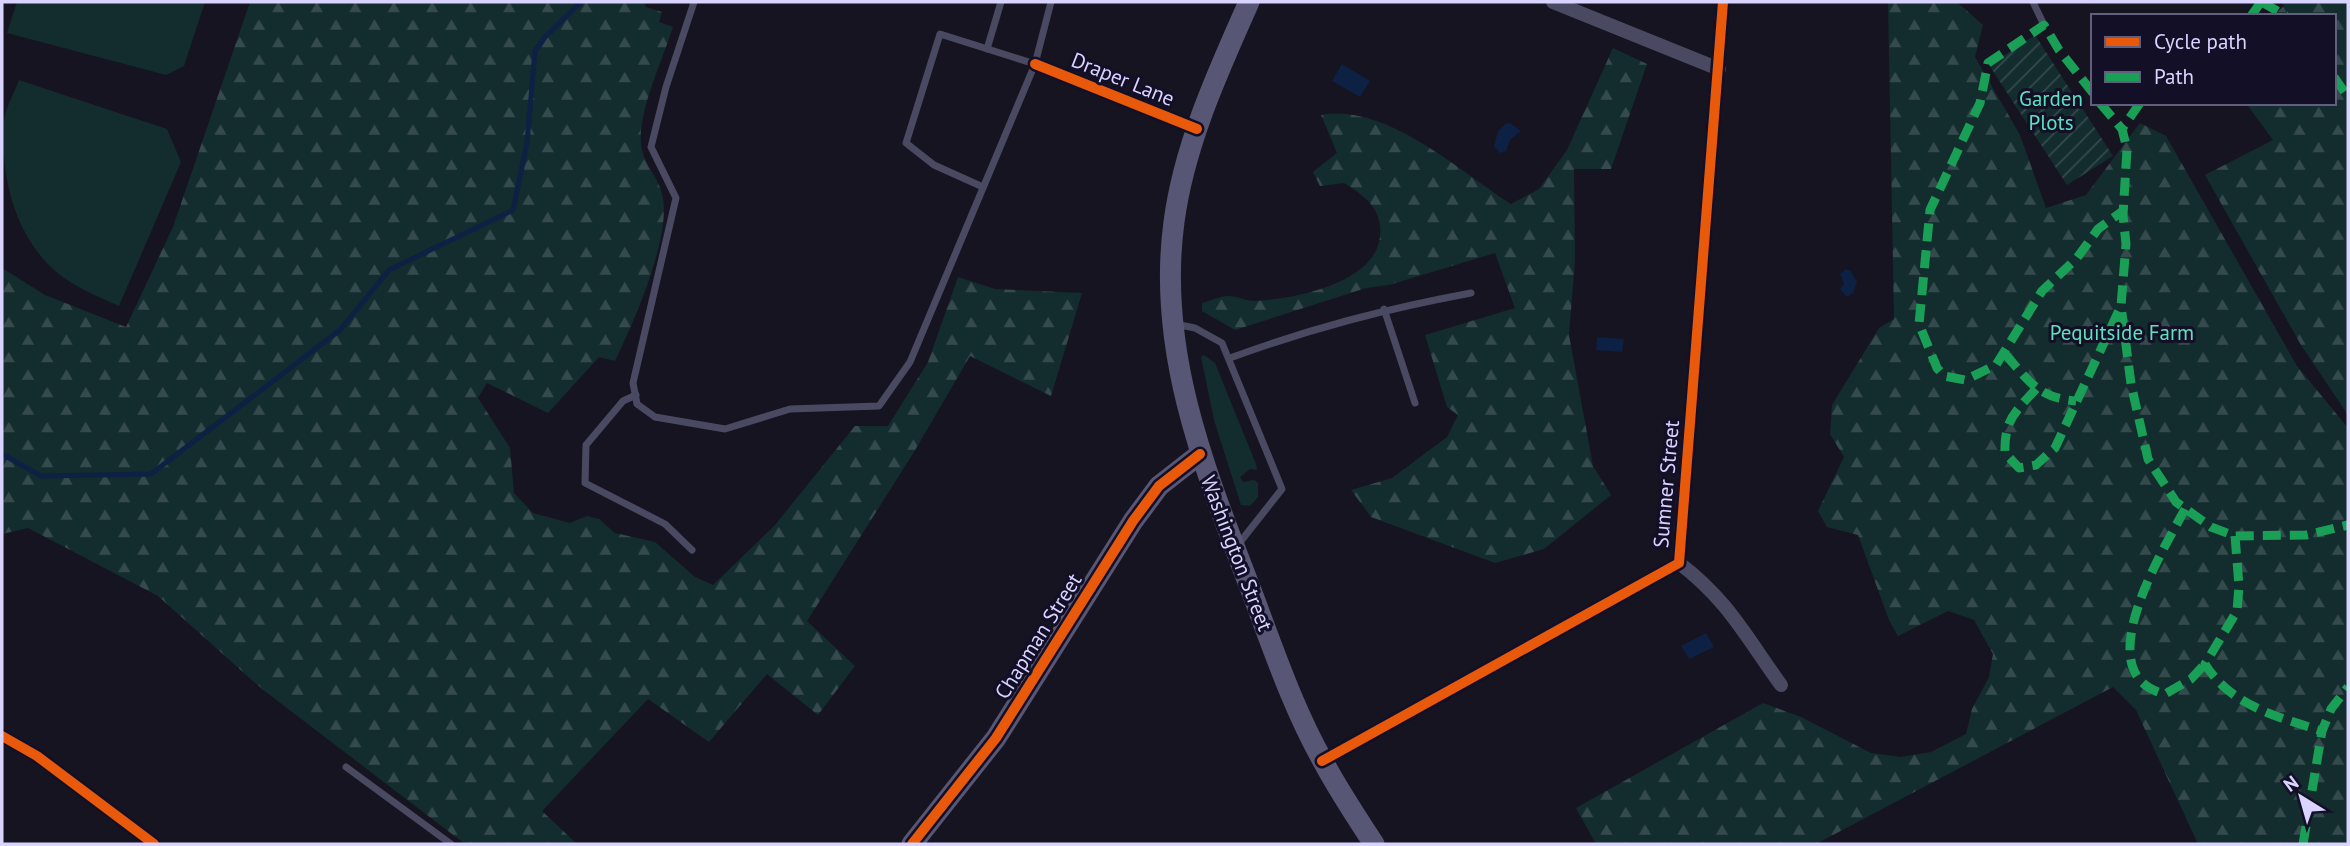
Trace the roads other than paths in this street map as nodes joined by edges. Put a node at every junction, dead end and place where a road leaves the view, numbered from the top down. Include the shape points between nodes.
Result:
1 (694, 2) edge
2 (1001, 2) edge
3 (1051, 2) edge
4 (1249, 2) edge
5 (1553, 2) edge
6 (1723, 2) edge
7 (2034, 2) edge
8 (2044, 25) dead end
9 (986, 49) junction
10 (1035, 64) junction
11 (1719, 69) junction
12 (1197, 129) junction
13 (983, 187) junction
14 (1471, 293) dead end
15 (1384, 309) junction
16 (1174, 324) junction
17 (1230, 358) junction
18 (636, 395) junction
19 (1415, 403) dead end
20 (1200, 454) junction
21 (1235, 548) junction
22 (692, 550) dead end
23 (1679, 563) junction
24 (1781, 685) dead end
25 (2, 736) edge
26 (1322, 761) junction
27 (346, 767) dead end
28 (144, 841) edge
29 (451, 844) edge
30 (912, 844) edge
31 (1374, 844) edge

1 - 18 lane via 651,148 676,198 634,383
2 - 9 lane
3 - 10 lane
4 - 12 main road, Washington Street
5 - 11 street
6 - 11 street, Sumner Street
7 - 8 lane
9 - 10 lane
9 - 13 lane via 940,34 906,144 934,166
10 - 12 street, Draper Lane
10 - 13 lane
11 - 23 street, Sumner Street
12 - 16 main road, Washington Street via 1174,223
13 - 18 lane via 910,362 878,407 790,409 725,429 655,417 637,404
14 - 15 lane
15 - 17 lane via 1306,330
15 - 19 lane
16 - 17 lane via 1207,333 1222,343
16 - 20 main road, Washington Street via 1182,389
17 - 21 lane via 1282,489
18 - 22 lane via 623,401 586,445 585,483 665,524
20 - 21 main road, Washington Street
20 - 30 main road, Chapman Street via 1158,486 996,738
21 - 26 main road, Washington Street
23 - 24 street via 1727,606
23 - 26 street, Sumner Street
25 - 28 street via 37,755
26 - 31 main road, Washington Street
27 - 29 lane

